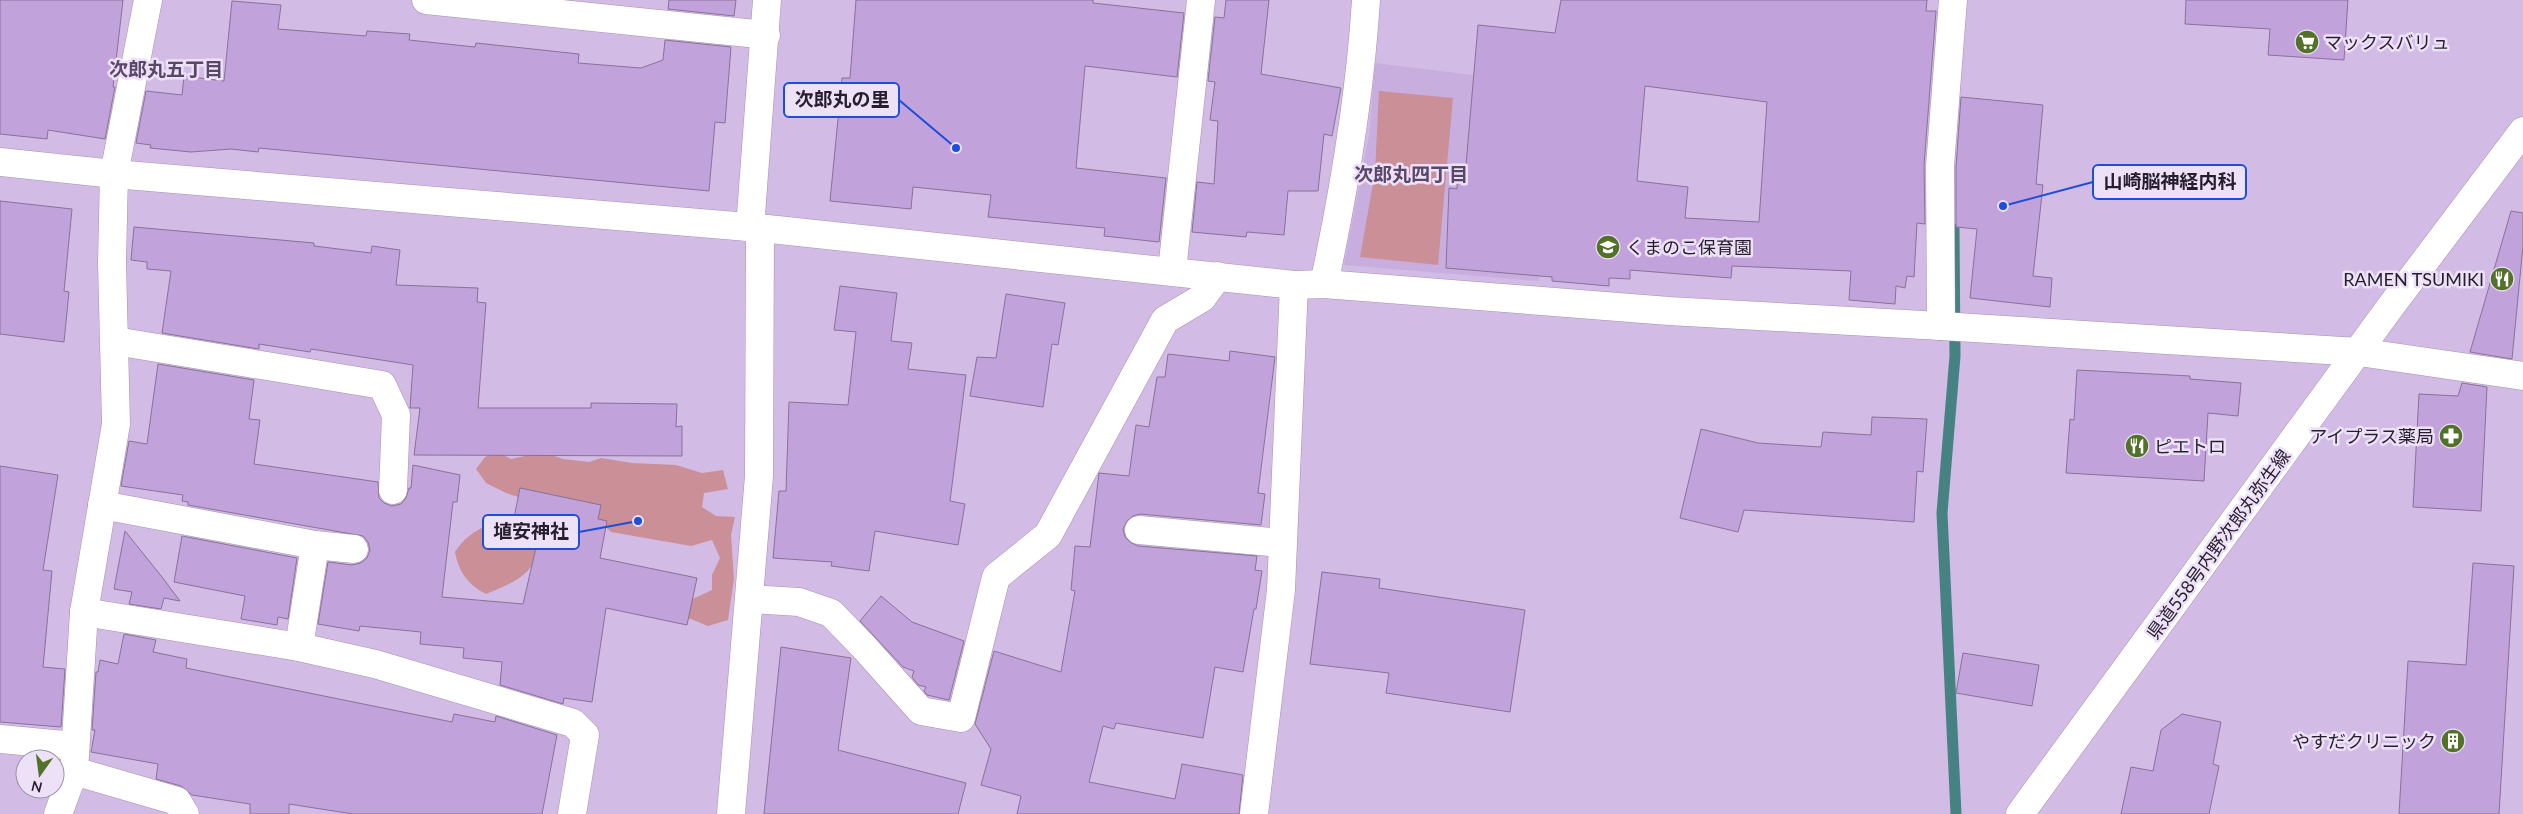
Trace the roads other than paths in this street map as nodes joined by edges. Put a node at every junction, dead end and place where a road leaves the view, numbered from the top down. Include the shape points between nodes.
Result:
1 (148, 0) edge
2 (426, 0) edge
3 (767, 0) edge
4 (1201, 0) edge
5 (1366, 0) edge
6 (1953, 0) edge
7 (766, 35) junction
8 (2520, 145) edge
9 (0, 162) edge
10 (114, 174) junction
11 (755, 228) junction
12 (1172, 271) junction
13 (1218, 276) junction
14 (1294, 284) junction
15 (1324, 284) junction
16 (1941, 326) junction
17 (115, 341) junction
18 (2359, 352) junction
19 (2523, 376) edge
20 (393, 490) dead end
21 (102, 505) junction
22 (1139, 530) dead end
23 (1282, 543) junction
24 (315, 545) junction
25 (354, 549) dead end
26 (750, 599) junction
27 (84, 612) junction
28 (299, 647) junction
29 (0, 738) edge
30 (74, 759) junction
31 (58, 814) edge
32 (186, 814) edge
33 (572, 814) edge
34 (731, 814) edge
35 (1254, 814) edge
36 (2020, 814) edge

1 - 10 street
2 - 7 street
3 - 7 street
4 - 12 street
5 - 15 street via 1363,51 1339,217
6 - 16 street via 1940,166
7 - 11 street
8 - 18 street, 県道558号内野次郎丸弥生線 via 2391,306
9 - 10 street
10 - 11 street
10 - 17 street via 112,263
11 - 12 street
11 - 26 street via 759,476
12 - 13 street
13 - 14 street
13 - 26 street via 1202,298 1165,320 1048,535 996,577 962,718 921,711 831,613 799,602
14 - 15 street
14 - 23 street
15 - 16 street via 1669,311
16 - 18 street
17 - 20 street via 382,385 396,415
17 - 21 street via 116,424
18 - 19 street
18 - 36 street, 県道558号内野次郎丸弥生線
21 - 24 street
21 - 27 street
22 - 23 street
23 - 35 street via 1281,590
24 - 25 street
24 - 28 street
26 - 34 street
27 - 28 street
27 - 30 street
28 - 33 street via 375,664 573,723 585,735
29 - 30 street
30 - 31 street
30 - 32 street via 177,801

